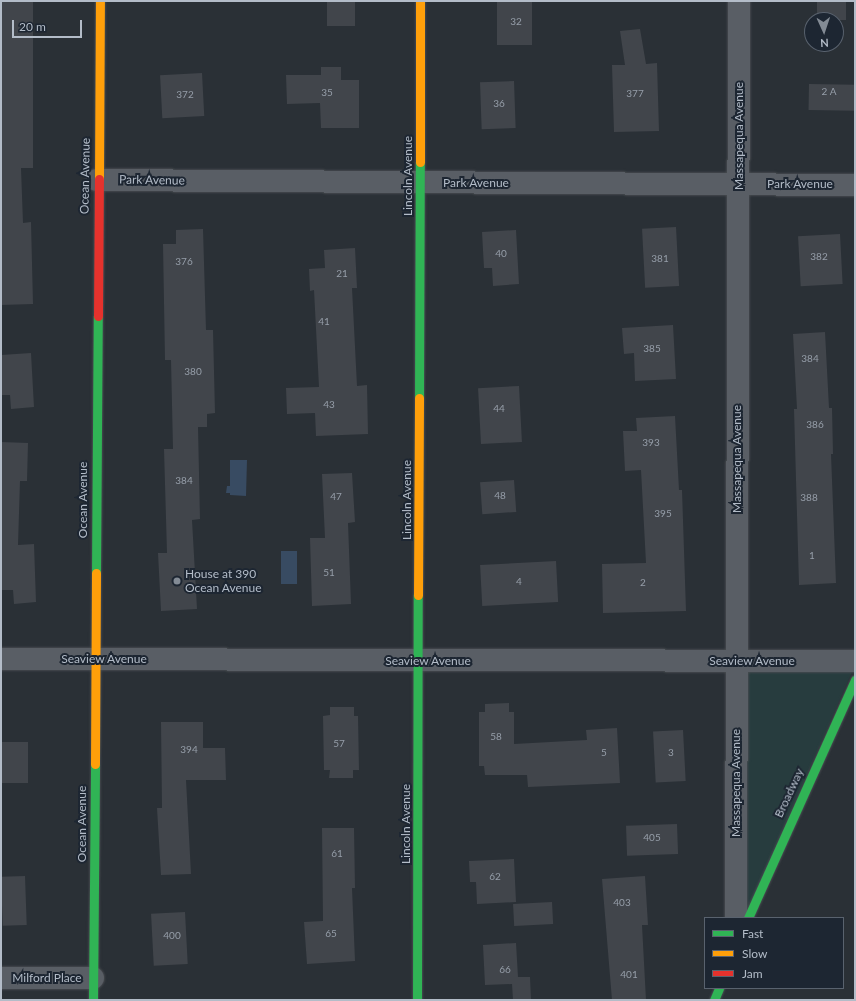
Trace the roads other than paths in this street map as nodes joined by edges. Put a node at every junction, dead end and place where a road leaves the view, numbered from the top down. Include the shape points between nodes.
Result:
1 (100, 1) edge
2 (420, 1) edge
3 (739, 1) edge
4 (97, 180) junction
5 (420, 183) junction
6 (739, 184) junction
7 (855, 185) edge
8 (1, 659) edge
9 (95, 659) junction
10 (418, 660) junction
11 (736, 661) junction
12 (855, 661) edge
13 (855, 680) edge
14 (736, 917) edge
15 (748, 917) edge
16 (1, 978) edge
17 (93, 978) junction
18 (719, 989) edge
19 (93, 1000) edge
20 (417, 1000) edge
21 (714, 1000) edge

1 - 4 street, Ocean Avenue
2 - 5 street, Lincoln Avenue
3 - 6 street, Massapequa Avenue
4 - 5 street, Park Avenue
4 - 9 street, Ocean Avenue
5 - 6 street, Park Avenue
5 - 10 street, Lincoln Avenue
6 - 7 street, Park Avenue
6 - 11 street, Massapequa Avenue
8 - 9 street, Seaview Avenue
9 - 10 street, Seaview Avenue
9 - 17 street, Ocean Avenue
10 - 11 street, Seaview Avenue
10 - 20 street, Lincoln Avenue
11 - 12 street, Seaview Avenue
11 - 14 street, Massapequa Avenue
13 - 15 street, Broadway
16 - 17 street, Milford Place
17 - 19 street, Ocean Avenue
18 - 21 street

